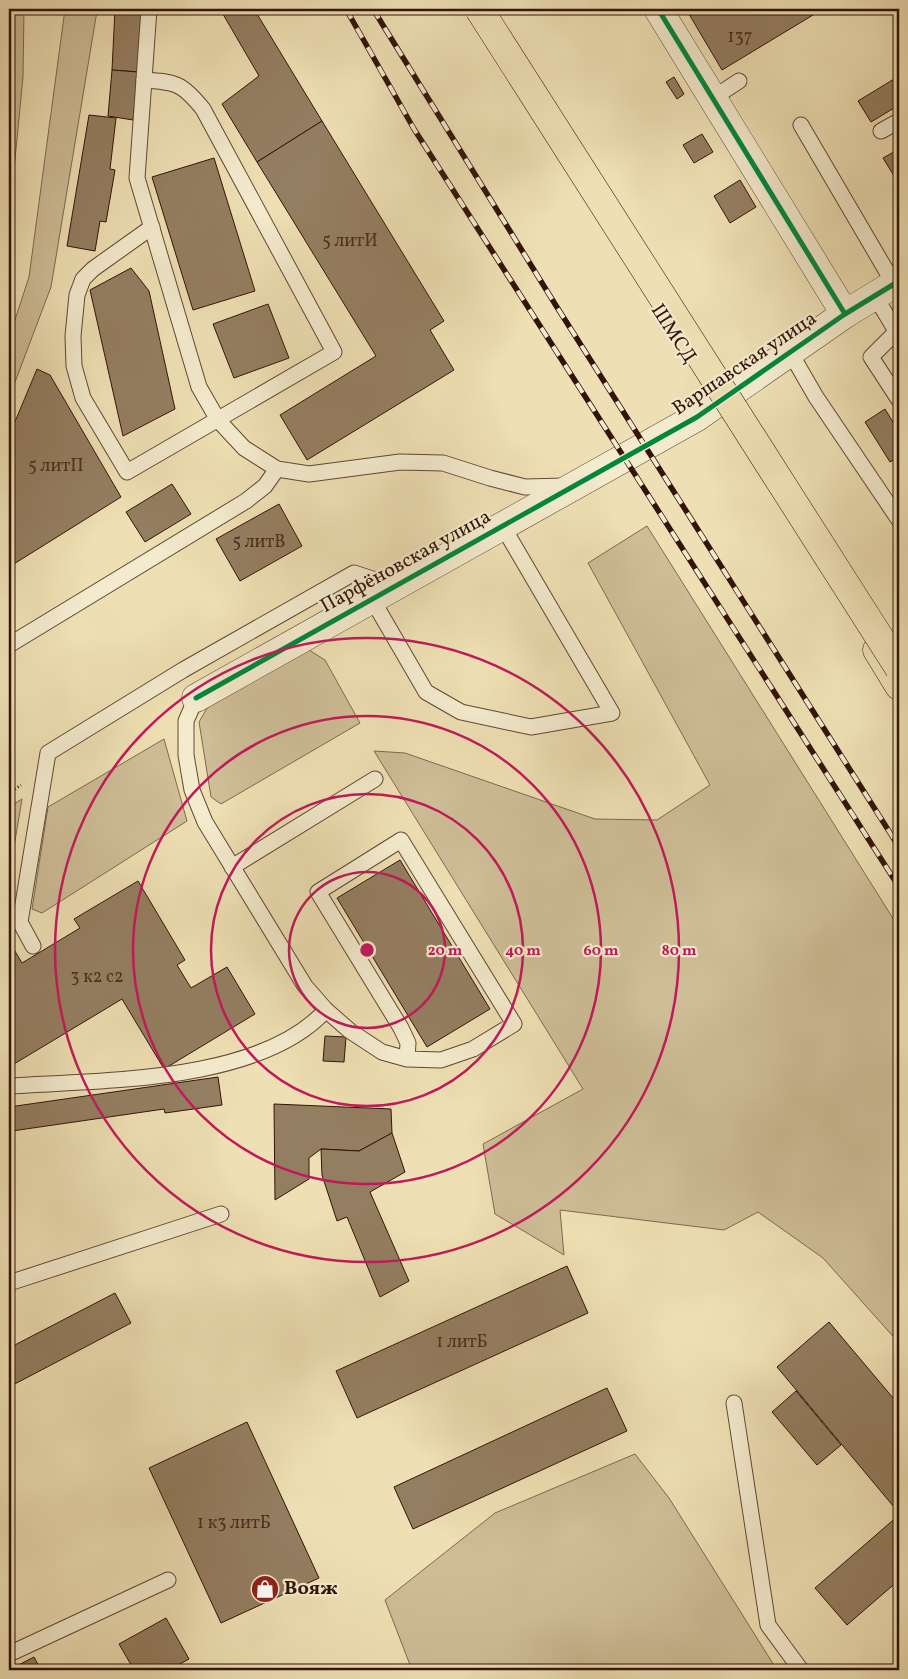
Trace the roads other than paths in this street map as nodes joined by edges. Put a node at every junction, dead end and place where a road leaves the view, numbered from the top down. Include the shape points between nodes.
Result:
1 (149, 9) edge
2 (462, 9) edge
3 (479, 9) edge
4 (658, 9) edge
5 (144, 80) junction
6 (740, 81) dead end
7 (714, 98) junction
8 (899, 120) edge
9 (801, 125) dead end
10 (881, 131) dead end
11 (152, 227) junction
12 (889, 287) edge
13 (845, 314) junction
14 (897, 330) edge
15 (790, 352) junction
16 (899, 400) edge
17 (218, 420) junction
18 (632, 454) joint
19 (276, 470) junction
20 (571, 486) junction
21 (899, 520) edge
22 (502, 525) junction
23 (383, 592) junction
24 (9, 645) edge
25 (899, 668) edge
26 (899, 686) edge
27 (196, 698) joint
28 (375, 779) dead end
29 (232, 867) junction
30 (33, 946) dead end
31 (326, 1010) junction
32 (408, 1059) junction
33 (9, 1086) edge
34 (220, 1214) dead end
35 (9, 1283) edge
36 (734, 1403) dead end
37 (168, 1580) dead end
38 (9, 1654) edge
39 (801, 1670) edge

1 - 5 lane
2 - 26 main road, ШМСД
3 - 25 main road, ШМСД, bridge
4 - 7 street
5 - 11 lane via 137,178
5 - 17 lane via 168,82 188,91 203,109 334,352
6 - 7 lane
7 - 13 street
8 - 10 lane
9 - 12 lane
11 - 17 lane via 199,387
11 - 17 lane via 83,279 77,295 73,336 74,366 83,398 127,472
12 - 13 street, Варшавская улица
12 - 14 lane
13 - 15 street, Варшавская улица
14 - 16 lane via 871,357
15 - 18 street, Варшавская улица via 697,417
15 - 21 lane via 816,397
17 - 19 lane via 244,448
18 - 20 street, Парфёновская улица
19 - 20 lane via 309,474 400,462 443,462 525,487
19 - 24 lane via 265,486 246,501
20 - 22 street, Парфёновская улица
22 - 23 street, Парфёновская улица
22 - 23 lane via 612,713 531,727 461,712 426,692
23 - 27 street, Парфёновская улица
23 - 30 lane via 354,573 183,670 48,753 20,922
27 - 29 lane via 186,722 186,755 192,790 205,822
28 - 29 lane
29 - 31 lane via 305,986
31 - 32 lane via 382,1052
31 - 33 lane via 296,1035 264,1051 213,1067 165,1076
32 - 32 lane via 408,1043 401,1028 318,892 401,840 514,1024 473,1050 441,1060
34 - 35 lane
36 - 39 lane via 768,1625
37 - 38 lane

